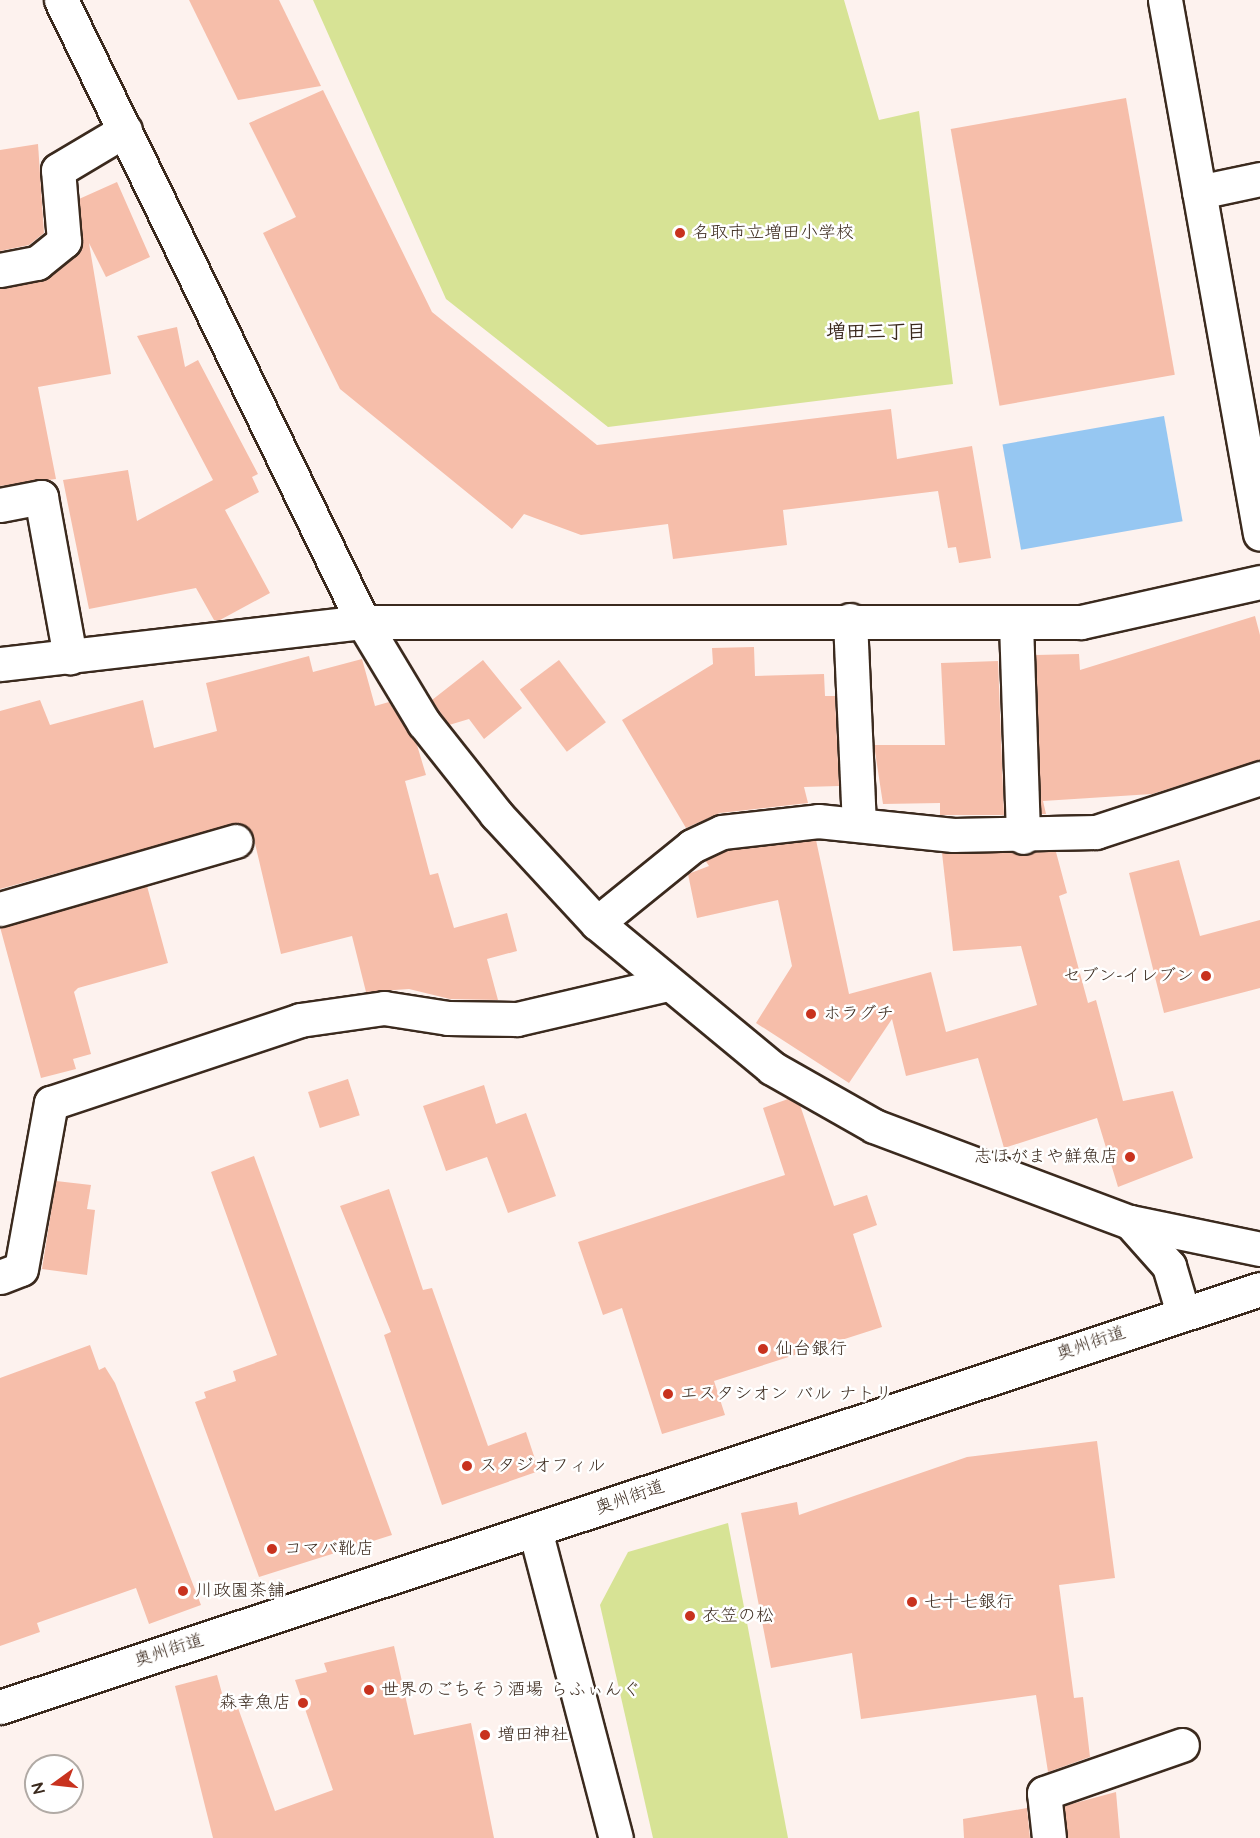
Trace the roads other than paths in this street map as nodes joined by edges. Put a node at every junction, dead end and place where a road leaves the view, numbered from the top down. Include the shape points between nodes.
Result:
1 (61, 0) edge
2 (1165, 0) edge
3 (125, 130) junction
4 (1260, 179) edge
5 (1199, 192) junction
6 (0, 270) edge
7 (0, 505) edge
8 (1260, 534) edge
9 (1260, 582) edge
10 (850, 620) junction
11 (363, 622) junction
12 (1016, 623) junction
13 (70, 657) junction
14 (0, 664) edge
15 (1260, 778) edge
16 (859, 823) junction
17 (1023, 837) junction
18 (235, 841) dead end
19 (0, 909) edge
20 (597, 922) junction
21 (668, 984) junction
22 (1130, 1222) junction
23 (1260, 1249) edge
24 (0, 1277) edge
25 (1260, 1289) edge
26 (1184, 1313) junction
27 (535, 1530) junction
28 (0, 1707) edge
29 (1182, 1745) dead end
30 (615, 1838) edge
31 (1048, 1838) edge

1 - 3 street
2 - 5 street
3 - 6 street via 58,170 64,241 37,263
3 - 11 street
4 - 5 street
5 - 8 street
7 - 13 street via 41,497
9 - 12 street via 1081,622
10 - 11 street
10 - 12 street
10 - 16 street
11 - 13 street
11 - 20 street via 424,723 496,814
12 - 17 street
13 - 14 street
15 - 17 street via 1096,832
16 - 17 street
16 - 20 street via 818,821 722,832 692,846
18 - 19 street
20 - 21 street
21 - 22 street via 772,1068 874,1126
21 - 24 street via 517,1019 448,1018 384,1008 300,1020 51,1103 21,1269
22 - 23 street
22 - 26 street via 1169,1266
25 - 26 street, 奥州街道
26 - 27 street, 奥州街道
27 - 28 street, 奥州街道
27 - 30 street
29 - 31 street via 1044,1793

